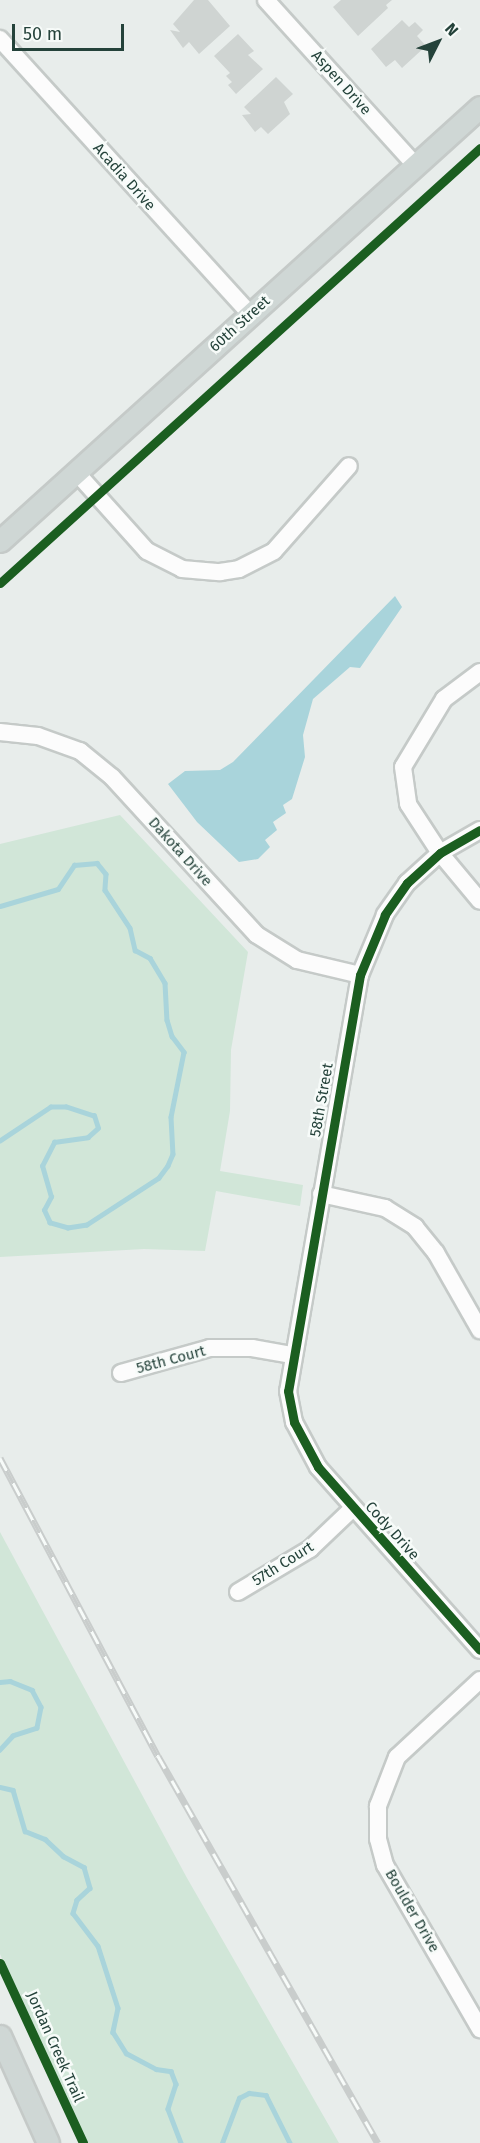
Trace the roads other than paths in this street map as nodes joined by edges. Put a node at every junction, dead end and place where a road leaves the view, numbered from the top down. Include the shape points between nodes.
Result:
1 (266, 0) edge
2 (0, 39) edge
3 (480, 107) edge
4 (415, 165) junction
5 (250, 314) junction
6 (349, 466) dead end
7 (76, 472) junction
8 (0, 541) edge
9 (480, 672) edge
10 (0, 732) edge
11 (480, 830) edge
12 (440, 853) junction
13 (480, 901) edge
14 (360, 975) junction
15 (321, 1194) junction
16 (480, 1330) edge
17 (292, 1355) junction
18 (121, 1373) dead end
19 (294, 1422) joint
20 (352, 1509) junction
21 (238, 1592) dead end
22 (480, 1650) edge
23 (480, 1680) edge
24 (480, 2029) edge
25 (0, 2036) edge
26 (48, 2143) edge

1 - 4 street, Aspen Drive
2 - 5 street, Acadia Drive
3 - 4 main road, 60th Street
4 - 5 main road, 60th Street
5 - 7 main road, 60th Street
6 - 7 street via 274,551 239,569 220,572 182,569 147,551
7 - 8 main road, 60th Street
9 - 12 street via 444,699 403,767 408,804
10 - 14 street, Dakota Drive via 38,736 80,751 112,777 256,935 297,960
11 - 12 street, 58th Street
12 - 13 street
12 - 14 street, 58th Street via 407,883 385,915
14 - 15 street, 58th Street
15 - 16 street via 385,1209 415,1227 436,1253
15 - 17 street, 58th Street
17 - 18 street, 58th Court via 252,1348 210,1348
17 - 19 street, 58th Street via 288,1390
19 - 20 street, Cody Drive via 318,1467
20 - 21 street, 57th Court via 310,1549
20 - 22 street, Cody Drive
23 - 24 street, Boulder Drive via 397,1757 385,1783 378,1839 386,1864
25 - 26 main road

